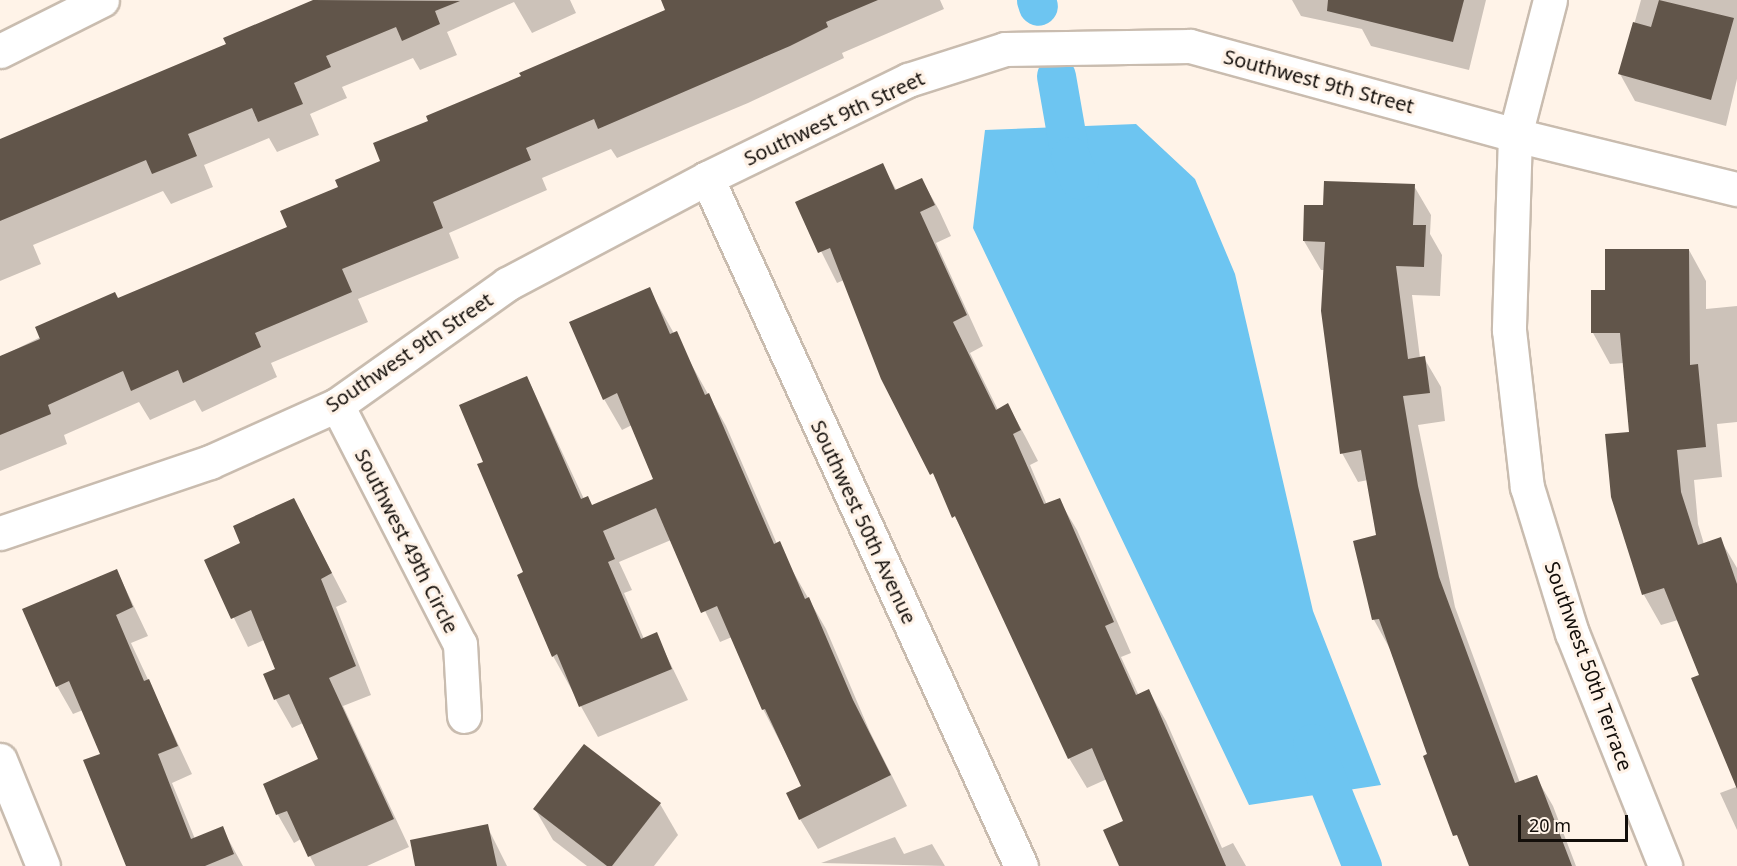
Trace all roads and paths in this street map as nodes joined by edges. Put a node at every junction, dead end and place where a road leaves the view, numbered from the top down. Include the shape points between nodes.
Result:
1 (102, 0) edge
2 (1550, 0) edge
3 (0, 51) edge
4 (1515, 135) junction
5 (706, 178) junction
6 (1737, 189) edge
7 (337, 405) junction
8 (0, 533) edge
9 (464, 716) dead end
10 (0, 760) edge
11 (43, 866) edge
12 (1021, 866) edge
13 (1665, 866) edge

1 - 3 street
2 - 4 street, Southwest 50th Terrace
4 - 5 street, Southwest 9th Street via 1190,46 1005,49 908,80
4 - 6 street, Southwest 9th Street
4 - 13 street, Southwest 50th Terrace via 1509,330 1527,487 1572,633
5 - 7 street, Southwest 9th Street via 507,284
5 - 12 street, Southwest 50th Avenue
7 - 8 street, Southwest 9th Street via 210,462
7 - 9 street, Southwest 49th Circle via 459,644
10 - 11 street

